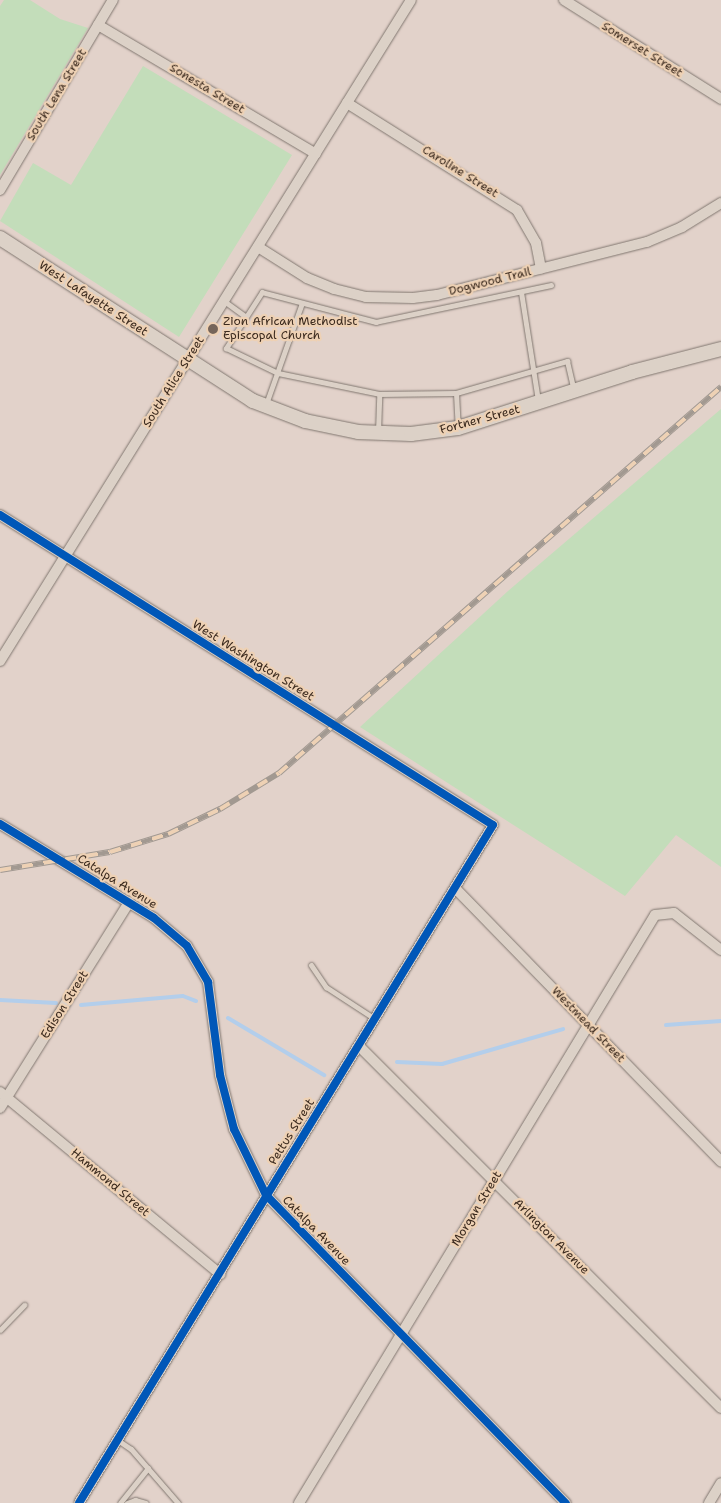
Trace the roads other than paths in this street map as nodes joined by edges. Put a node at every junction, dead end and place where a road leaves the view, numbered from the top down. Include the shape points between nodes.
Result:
1 (113, 0) edge
2 (410, 0) edge
3 (564, 0) edge
4 (98, 25) junction
5 (721, 99) edge
6 (347, 103) junction
7 (316, 154) junction
8 (0, 190) edge
9 (721, 204) edge
10 (0, 238) edge
11 (258, 247) junction
12 (541, 269) junction
13 (551, 285) dead end
14 (521, 292) junction
15 (224, 301) junction
16 (302, 303) junction
17 (246, 317) junction
18 (721, 349) edge
19 (187, 361) junction
20 (533, 371) junction
21 (278, 373) junction
22 (574, 391) junction
23 (456, 393) junction
24 (380, 394) junction
25 (538, 403) junction
26 (265, 406) junction
27 (458, 428) junction
28 (378, 433) junction
29 (0, 515) edge
30 (66, 556) junction
31 (3, 649) edge
32 (0, 661) edge
33 (0, 824) edge
34 (493, 825) joint
35 (455, 888) junction
36 (129, 902) junction
37 (721, 950) edge
38 (311, 965) dead end
39 (375, 1019) junction
40 (588, 1026) junction
41 (359, 1046) junction
42 (4, 1095) edge
43 (0, 1108) edge
44 (721, 1162) edge
45 (495, 1180) junction
46 (266, 1195) junction
47 (220, 1274) junction
48 (24, 1305) dead end
49 (0, 1330) edge
50 (402, 1335) junction
51 (721, 1408) edge
52 (119, 1441) junction
53 (148, 1468) junction
54 (721, 1483) edge
55 (79, 1503) edge
56 (120, 1503) edge
57 (127, 1503) edge
58 (146, 1503) edge
59 (178, 1503) edge
60 (299, 1503) edge
61 (566, 1503) edge
62 (708, 1503) edge

1 - 4 street, South Lena Street
2 - 6 street, South Alice Street
3 - 5 street, Somerset Street
4 - 7 street, Sonesta Street
4 - 8 street, South Lena Street
6 - 7 street, South Alice Street
6 - 12 street, Caroline Street via 517,210 536,243
7 - 11 street, South Alice Street
9 - 12 street, Dogwood Trail via 682,227 647,242
10 - 19 street, West Lafayette Street
11 - 12 street, Dogwood Trail via 307,278 334,289 390,299 437,295
11 - 15 street, South Alice Street
13 - 14 lane
14 - 16 lane via 376,322
14 - 20 lane
15 - 17 lane
15 - 19 street, South Alice Street
16 - 17 lane via 262,292
16 - 21 lane
17 - 21 lane via 226,348
18 - 22 street, Fortner Street
19 - 26 street, Fortner Street
19 - 30 street, South Alice Street
20 - 22 lane via 567,362
20 - 23 lane
20 - 25 lane
21 - 24 lane
21 - 26 lane
22 - 25 street, Fortner Street
23 - 24 lane
23 - 27 lane
24 - 28 lane
25 - 27 street, Fortner Street
26 - 28 street, Fortner Street via 305,421
27 - 28 street, Fortner Street via 412,434
29 - 30 street, West Washington Street
30 - 31 street, South Alice Street
30 - 34 street, West Washington Street
31 - 32 street, South Alice Street
33 - 36 street, Catalpa Avenue
34 - 35 street, Pettus Street
35 - 39 street, Pettus Street
35 - 40 street, Westmead Street
36 - 42 street, Edison Street
36 - 46 street, Catalpa Avenue via 173,932 187,946 203,971 212,1002 226,1104 243,1151
37 - 40 street, Morgan Street via 674,913 655,915
38 - 39 lane via 326,987
39 - 41 street, Pettus Street
40 - 44 street, Westmead Street
40 - 45 street, Morgan Street
41 - 45 street, Arlington Avenue
41 - 46 street, Pettus Street
42 - 43 street, Edison Street
42 - 47 street, Hammond Street
45 - 50 street, Morgan Street
45 - 51 street, Arlington Avenue
46 - 47 street, Pettus Street
46 - 50 street, Catalpa Avenue
47 - 52 street, Pettus Street
48 - 49 lane
50 - 60 street, Morgan Street
50 - 61 street, Catalpa Avenue
52 - 53 lane
52 - 55 street, Pettus Street
53 - 56 lane
53 - 59 lane
54 - 62 street
57 - 58 lane via 135,1500

